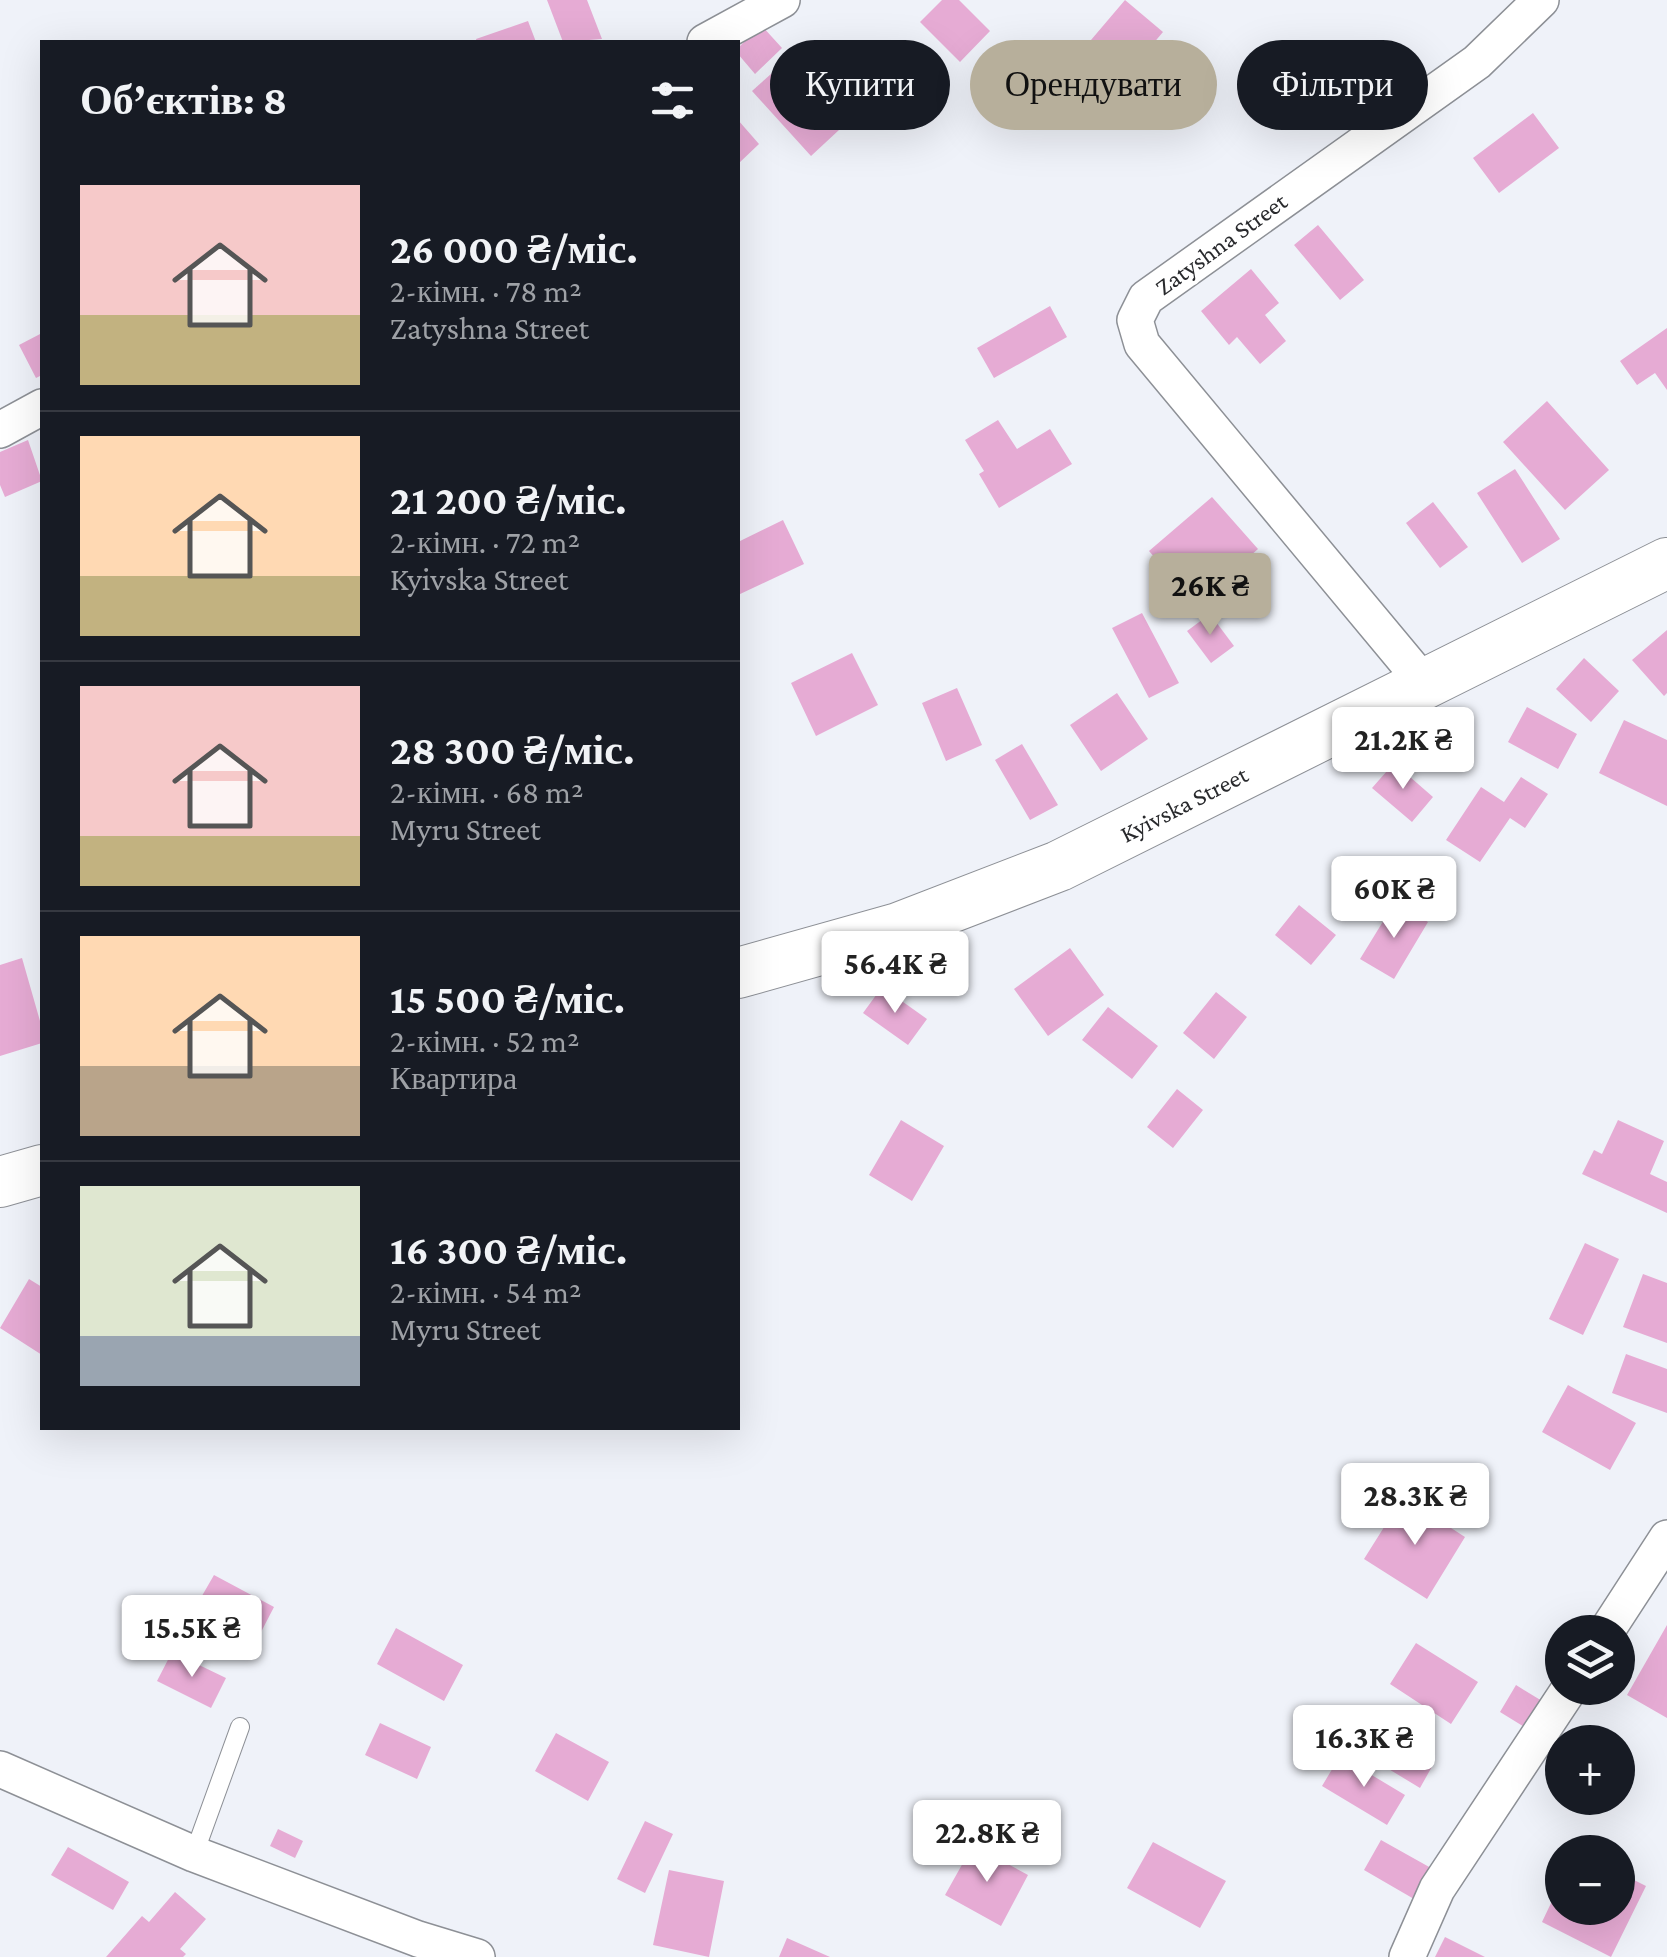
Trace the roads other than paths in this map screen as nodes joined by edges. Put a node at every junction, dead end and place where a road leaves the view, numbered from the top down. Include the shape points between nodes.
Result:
1 (782, 0) edge
2 (1541, 0) edge
3 (709, 40) edge
4 (40, 407) edge
5 (0, 430) edge
6 (1667, 563) edge
7 (1424, 684) junction
8 (740, 972) edge
9 (40, 1171) edge
10 (0, 1182) edge
11 (1667, 1538) edge
12 (1617, 1615) edge
13 (1559, 1705) edge
14 (240, 1727) dead end
15 (0, 1769) edge
16 (194, 1854) junction
17 (477, 1957) edge
18 (1407, 1957) edge

1 - 3 street
2 - 7 street, Zatyshna Street via 1477,62 1146,298 1135,320 1142,344
4 - 5 street
6 - 7 street, Kyivska Street
7 - 8 street, Kyivska Street via 1059,866 898,928
9 - 10 street
11 - 12 street
13 - 18 street via 1437,1889
14 - 16 lane
15 - 16 street
16 - 17 street

